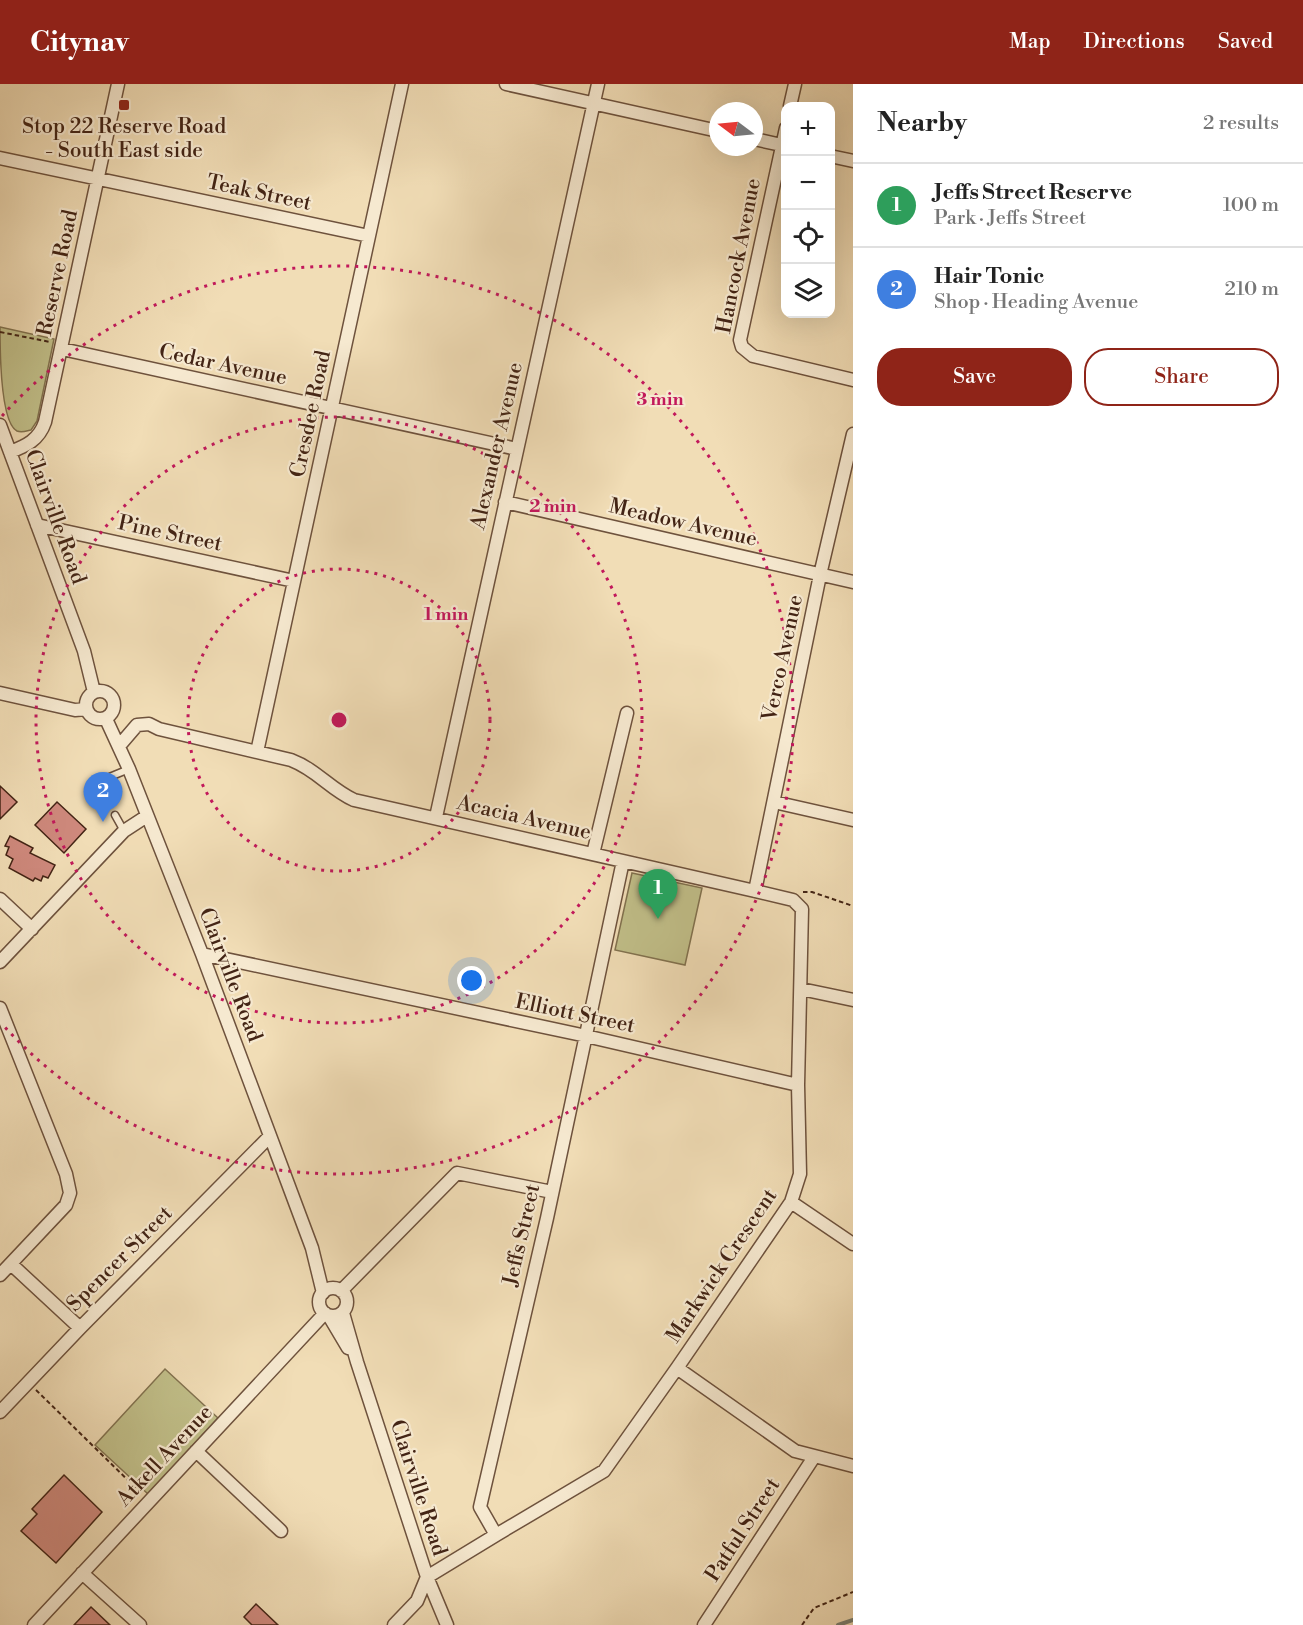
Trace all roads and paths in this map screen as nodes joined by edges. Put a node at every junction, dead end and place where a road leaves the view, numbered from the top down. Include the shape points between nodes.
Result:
1 (118, 84) edge
2 (402, 84) edge
3 (506, 84) edge
4 (598, 84) edge
5 (795, 84) edge
6 (791, 102) edge
7 (593, 104) junction
8 (709, 129) edge
9 (763, 141) edge
10 (781, 144) edge
11 (781, 156) edge
12 (835, 157) edge
13 (0, 158) edge
14 (853, 161) edge
15 (97, 178) junction
16 (369, 236) junction
17 (0, 332) edge
18 (62, 347) junction
19 (853, 380) edge
20 (332, 409) junction
21 (0, 425) edge
22 (853, 434) edge
23 (517, 449) junction
24 (10, 452) junction
25 (505, 502) junction
26 (37, 525) junction
27 (820, 575) junction
28 (294, 580) junction
29 (853, 582) edge
30 (94, 692) junction
31 (0, 693) edge
32 (86, 710) junction
33 (627, 713) dead end
34 (106, 719) junction
35 (118, 746) junction
36 (256, 752) junction
37 (129, 770) junction
38 (100, 781) dead end
39 (774, 802) junction
40 (115, 815) dead end
41 (147, 816) junction
42 (436, 817) junction
43 (853, 820) edge
44 (124, 831) junction
45 (593, 854) junction
46 (623, 861) junction
47 (755, 891) junction
48 (0, 899) edge
49 (793, 900) junction
50 (853, 906) edge
51 (32, 929) junction
52 (202, 954) junction
53 (0, 962) edge
54 (801, 989) junction
55 (853, 999) edge
56 (0, 1008) edge
57 (585, 1036) junction
58 (798, 1085) junction
59 (270, 1136) junction
60 (552, 1192) junction
61 (791, 1202) junction
62 (853, 1244) edge
63 (312, 1248) junction
64 (11, 1264) junction
65 (0, 1275) edge
66 (339, 1290) junction
67 (323, 1293) junction
68 (343, 1313) junction
69 (327, 1314) junction
70 (80, 1328) junction
71 (357, 1362) junction
72 (677, 1368) junction
73 (28, 1382) junction
74 (0, 1412) edge
75 (196, 1452) junction
76 (814, 1457) junction
77 (853, 1466) edge
78 (149, 1502) junction
79 (281, 1532) dead end
80 (496, 1535) junction
81 (82, 1573) junction
82 (427, 1577) junction
83 (853, 1592) edge
84 (34, 1625) edge
85 (140, 1625) edge
86 (394, 1625) edge
87 (447, 1625) edge
88 (704, 1625) edge
89 (802, 1625) edge

1 - 15 street, Reserve Road
2 - 16 street, Cresdee Road
3 - 7 street
4 - 7 street, Alexander Avenue
5 - 6 street
7 - 8 street
7 - 23 street, Alexander Avenue
9 - 10 street
11 - 19 street, Hancock Avenue via 740,332 742,347 753,356
12 - 14 street
13 - 15 street, Teak Street
15 - 16 street, Teak Street
15 - 18 street, Reserve Road
16 - 20 street, Cresdee Road
17 - 18 path
18 - 20 street, Cedar Avenue
18 - 24 street, Reserve Road via 42,430 32,441
20 - 23 street, Cedar Avenue
20 - 28 street, Cresdee Road
21 - 24 street, Clairville Road
22 - 27 street, Verco Avenue
23 - 25 street, Alexander Avenue
24 - 26 street, Clairville Road
25 - 27 street, Meadow Avenue
25 - 42 street, Alexander Avenue
26 - 28 street, Pine Street
26 - 30 street, Clairville Road via 84,651
27 - 29 street, Meadow Avenue
27 - 39 street, Verco Avenue
28 - 36 street, Cresdee Road
30 - 32 street via 87,699
30 - 34 street via 104,691 112,697 114,707
31 - 32 street
32 - 34 street via 90,717
33 - 45 street
34 - 35 street, Clairville Road
35 - 36 street, Acacia Avenue via 137,725 145,723
35 - 37 street, Clairville Road
36 - 42 street, Acacia Avenue via 306,765 354,800
37 - 38 lane
37 - 41 street, Clairville Road
39 - 43 street
39 - 47 street, Verco Avenue
40 - 44 lane
41 - 44 street
41 - 52 street, Clairville Road
42 - 45 street, Acacia Avenue
44 - 51 street
45 - 46 street, Acacia Avenue
46 - 47 street, Acacia Avenue
46 - 57 street, Jeffs Street
47 - 49 street, Acacia Avenue
48 - 51 street
49 - 50 path via 800,891 813,892
49 - 54 street, Markwick Crescent via 802,909
51 - 53 street
52 - 57 street, Elliott Street
52 - 59 street, Clairville Road
54 - 55 street
54 - 58 street, Markwick Crescent
56 - 64 street via 70,1193 66,1205
57 - 58 street, Elliott Street
57 - 60 street, Jeffs Street
58 - 61 street, Markwick Crescent via 800,1174
59 - 63 street, Clairville Road
59 - 70 street, Spencer Street
60 - 66 street via 457,1173
60 - 80 street, Jeffs Street via 480,1507
61 - 62 street
61 - 72 street, Markwick Crescent
63 - 66 street, Clairville Road
63 - 67 street, Clairville Road
64 - 65 street
64 - 70 street
66 - 67 street via 332,1288
66 - 68 street via 347,1299
67 - 69 street via 319,1301
68 - 69 street
68 - 71 street, Clairville Road
69 - 71 street, Clairville Road
69 - 75 street, Atkell Avenue
70 - 73 street, Spencer Street
71 - 82 street, Clairville Road
72 - 76 street via 795,1451
72 - 80 street, Markwick Crescent via 604,1471
73 - 74 street, Spencer Street
73 - 78 path
75 - 78 street, Atkell Avenue
75 - 79 street
76 - 77 street
76 - 88 street, Patful Street
78 - 81 street, Atkell Avenue
80 - 82 street
81 - 84 street, Atkell Avenue
81 - 85 street
82 - 86 street via 417,1601
82 - 87 street, Clairville Road
83 - 89 path via 814,1608

